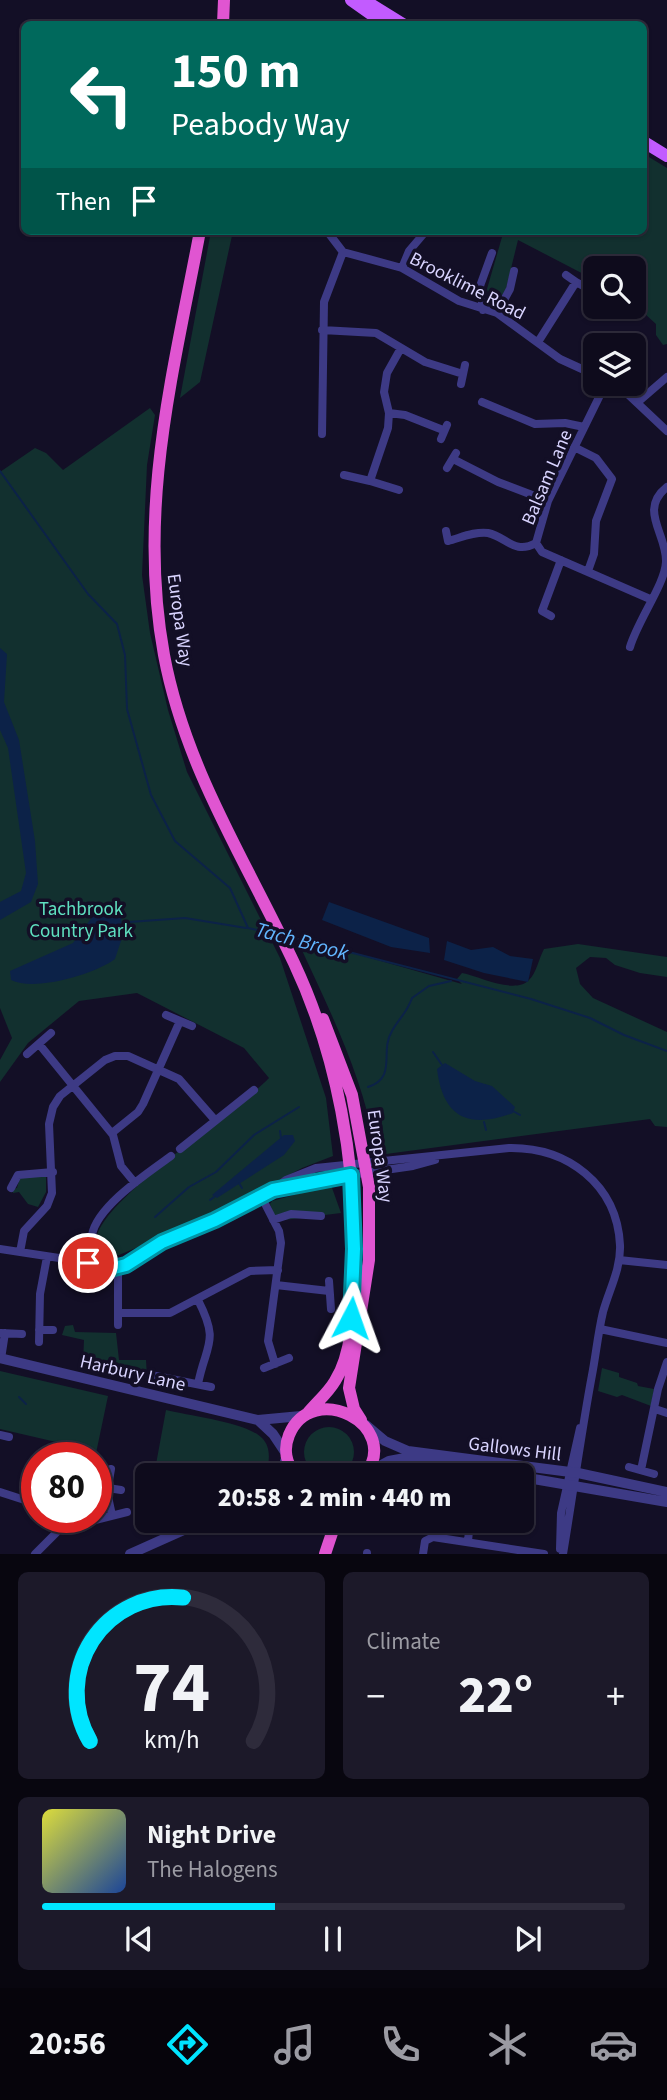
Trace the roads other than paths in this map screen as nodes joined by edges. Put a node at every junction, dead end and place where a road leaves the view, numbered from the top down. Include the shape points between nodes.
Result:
1 (224, 0) edge
2 (351, 0) edge
3 (364, 0) edge
4 (223, 21) edge
5 (381, 21) edge
6 (398, 21) edge
7 (647, 144) edge
8 (667, 156) edge
9 (199, 235) edge
10 (330, 235) edge
11 (423, 235) edge
12 (343, 251) junction
13 (492, 253) dead end
14 (402, 268) junction
15 (514, 271) dead end
16 (566, 275) dead end
17 (576, 282) junction
18 (583, 286) edge
19 (482, 310) junction
20 (497, 313) junction
21 (322, 330) junction
22 (538, 342) junction
23 (401, 348) junction
24 (583, 370) edge
25 (667, 377) edge
26 (461, 384) dead end
27 (600, 396) edge
28 (631, 396) edge
29 (481, 402) dead end
30 (638, 402) junction
31 (389, 413) junction
32 (584, 427) junction
33 (667, 430) edge
34 (444, 431) dead end
35 (322, 434) dead end
36 (573, 447) junction
37 (447, 468) dead end
38 (344, 475) dead end
39 (370, 481) junction
40 (667, 487) edge
41 (399, 490) dead end
42 (548, 501) junction
43 (447, 540) dead end
44 (536, 543) junction
45 (666, 547) edge
46 (561, 560) junction
47 (589, 571) junction
48 (650, 599) junction
49 (551, 616) dead end
50 (630, 647) dead end
51 (305, 988) junction
52 (166, 1015) dead end
53 (180, 1021) junction
54 (192, 1026) dead end
55 (51, 1033) dead end
56 (39, 1044) junction
57 (27, 1054) dead end
58 (158, 1069) junction
59 (74, 1085) junction
60 (254, 1090) dead end
61 (214, 1119) junction
62 (112, 1133) junction
63 (180, 1149) dead end
64 (171, 1156) dead end
65 (358, 1168) junction
66 (52, 1172) junction
67 (135, 1183) junction
68 (12, 1188) dead end
69 (261, 1196) junction
70 (321, 1216) dead end
71 (273, 1220) junction
72 (92, 1235) dead end
73 (0, 1249) edge
74 (20, 1252) junction
75 (47, 1257) junction
76 (619, 1260) junction
77 (667, 1265) edge
78 (118, 1267) junction
79 (278, 1270) junction
80 (329, 1281) dead end
81 (276, 1285) junction
82 (329, 1291) junction
83 (198, 1300) junction
84 (331, 1309) dead end
85 (118, 1313) junction
86 (118, 1325) dead end
87 (600, 1329) junction
88 (39, 1330) junction
89 (53, 1330) dead end
90 (2, 1333) edge
91 (22, 1334) dead end
92 (39, 1342) dead end
93 (667, 1343) edge
94 (289, 1358) dead end
95 (0, 1359) edge
96 (667, 1363) edge
97 (275, 1364) junction
98 (264, 1368) dead end
99 (150, 1375) dead end
100 (198, 1384) junction
101 (211, 1387) dead end
102 (663, 1390) edge
103 (655, 1409) junction
104 (667, 1413) edge
105 (304, 1415) junction
106 (258, 1420) junction
107 (363, 1423) junction
108 (0, 1434) edge
109 (9, 1437) dead end
110 (286, 1455) junction
111 (284, 1463) edge
112 (290, 1463) edge
113 (369, 1463) edge
114 (385, 1463) edge
115 (435, 1463) edge
116 (629, 1467) dead end
117 (641, 1470) junction
118 (573, 1472) junction
119 (654, 1474) dead end
120 (534, 1479) edge
121 (571, 1484) junction
122 (112, 1489) edge
123 (121, 1490) dead end
124 (0, 1492) edge
125 (667, 1492) edge
126 (21, 1499) edge
127 (667, 1502) edge
128 (127, 1512) dead end
129 (112, 1515) edge
130 (56, 1533) edge
131 (177, 1533) edge
132 (326, 1533) edge
133 (331, 1533) edge
134 (469, 1533) edge
135 (468, 1541) junction
136 (545, 1550) edge
137 (35, 1554) edge
138 (130, 1554) edge
139 (323, 1554) edge
140 (423, 1554) edge
141 (561, 1554) edge

1 - 4 highway
2 - 5 main road
3 - 6 main road
7 - 8 main road
9 - 51 highway, Europa Way via 159,444 153,540 158,615 170,681 190,750 217,815
10 - 12 street
11 - 14 street
12 - 14 street, Brooklime Road
12 - 21 street via 324,302
13 - 19 street via 481,286
14 - 19 street, Brooklime Road
15 - 20 street
16 - 17 street
17 - 18 street
17 - 22 street
19 - 20 street, Brooklime Road
20 - 22 street, Brooklime Road
21 - 23 street via 376,333
21 - 35 street
22 - 24 street, Brooklime Road
23 - 26 street via 439,369 464,369
23 - 31 street via 387,373 384,392
25 - 30 street
27 - 32 street, Balsam Lane
28 - 30 street
29 - 32 street via 535,424
30 - 33 street
31 - 34 street
31 - 39 street
32 - 36 street, Balsam Lane
36 - 42 street, Balsam Lane
36 - 47 street via 596,458 612,478 596,521
37 - 42 street via 455,456 498,482
38 - 39 street
39 - 41 street
40 - 45 street via 653,506
42 - 44 street, Balsam Lane
43 - 44 street via 484,532 515,547
44 - 46 street, Balsam Lane
45 - 48 street via 666,572
46 - 47 street, Balsam Lane
46 - 49 street via 538,609
47 - 48 street, Balsam Lane
48 - 50 street
51 - 65 highway, Europa Way
51 - 65 highway, Europa Way via 323,1018 352,1095
52 - 53 street
53 - 54 street
53 - 58 street
55 - 56 street
56 - 57 street
56 - 59 street
58 - 59 street via 115,1055
58 - 61 street via 182,1081
58 - 62 street via 138,1112
59 - 62 street
59 - 66 street via 60,1096 50,1115
60 - 61 street
61 - 63 street
62 - 67 street via 121,1166
64 - 67 street
65 - 69 street
65 - 76 street via 528,1148 564,1157 590,1177 611,1205
65 - 105 highway, Europa Way via 352,1304 342,1367
65 - 107 highway, Europa Way via 371,1220 349,1388
66 - 68 street via 18,1175
66 - 74 street via 47,1206 25,1229
67 - 72 street via 94,1225
69 - 71 street
69 - 78 street
70 - 71 street via 291,1214
71 - 79 street via 281,1243
73 - 74 street
74 - 75 street
75 - 78 street
75 - 88 street
76 - 77 street
76 - 87 street
78 - 85 street
79 - 81 street
79 - 83 street via 254,1269
80 - 82 street
81 - 82 street
81 - 97 street via 268,1341
82 - 84 street
83 - 85 street via 170,1313
83 - 100 street via 211,1336
85 - 86 street
87 - 93 street
87 - 118 street
88 - 89 street
88 - 92 street
90 - 91 street
90 - 95 street
94 - 97 street
95 - 106 street, Harbury Lane
96 - 102 street
97 - 98 street
99 - 100 street
100 - 101 street
102 - 103 street
103 - 104 street
103 - 117 street
105 - 106 street, Harbury Lane
105 - 107 highway via 334,1409
105 - 110 highway, Europa Way via 291,1431
106 - 110 street
107 - 113 highway, Europa Way via 374,1447
107 - 118 street, Gallows Hill via 385,1441 408,1451
108 - 109 street
110 - 111 street
110 - 112 highway
114 - 115 street, Gallows Hill via 404,1458
116 - 117 street
117 - 119 street
118 - 121 street
118 - 125 street, Gallows Hill
120 - 121 street, Gallows Hill
121 - 127 street, Gallows Hill
121 - 141 street
122 - 123 street
124 - 126 street
128 - 129 street
130 - 137 street
131 - 138 street
132 - 139 highway
133 - 139 highway
134 - 135 street
135 - 136 street
135 - 140 street via 433,1537 425,1541

